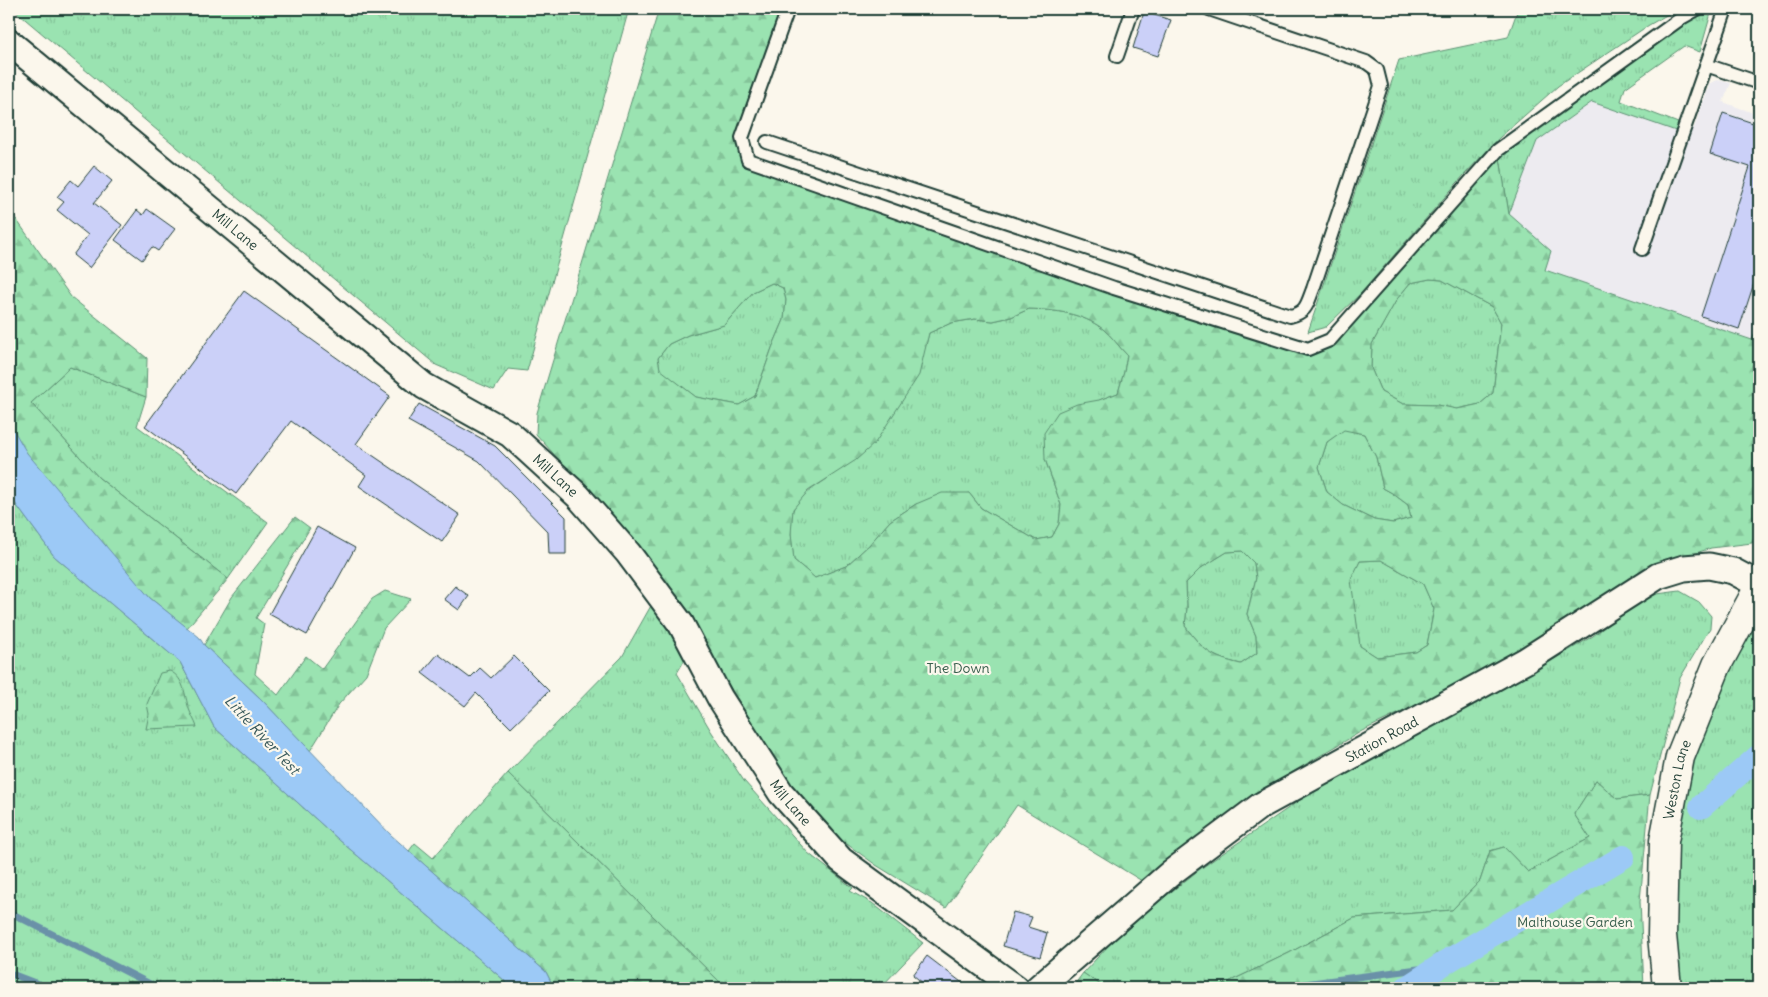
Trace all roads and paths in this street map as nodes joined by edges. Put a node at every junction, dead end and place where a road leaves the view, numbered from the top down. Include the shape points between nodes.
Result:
1 (788, 9) edge
2 (1133, 9) edge
3 (1209, 9) edge
4 (1697, 9) edge
5 (1726, 9) edge
6 (9, 42) edge
7 (1117, 56) dead end
8 (1706, 65) junction
9 (1759, 83) edge
10 (767, 142) dead end
11 (1642, 249) dead end
12 (1759, 586) edge
13 (1016, 988) edge
14 (1038, 988) edge
15 (1667, 988) edge

1 - 4 lane via 742,138 748,160 1114,288 1308,349 1330,340 1498,150
2 - 7 lane
3 - 10 lane via 1366,62 1377,70 1380,86 1310,298 1299,314 1290,316
5 - 8 lane
6 - 13 street, Mill Lane via 424,386 510,434 578,496 628,553 681,624 720,698 781,793 841,860
8 - 9 lane
8 - 11 lane
12 - 14 street, Station Road via 1733,571 1709,566 1684,568 1658,576 1525,661 1260,806 1172,872
12 - 15 street, Weston Lane via 1717,665 1680,757 1664,841 1662,935

